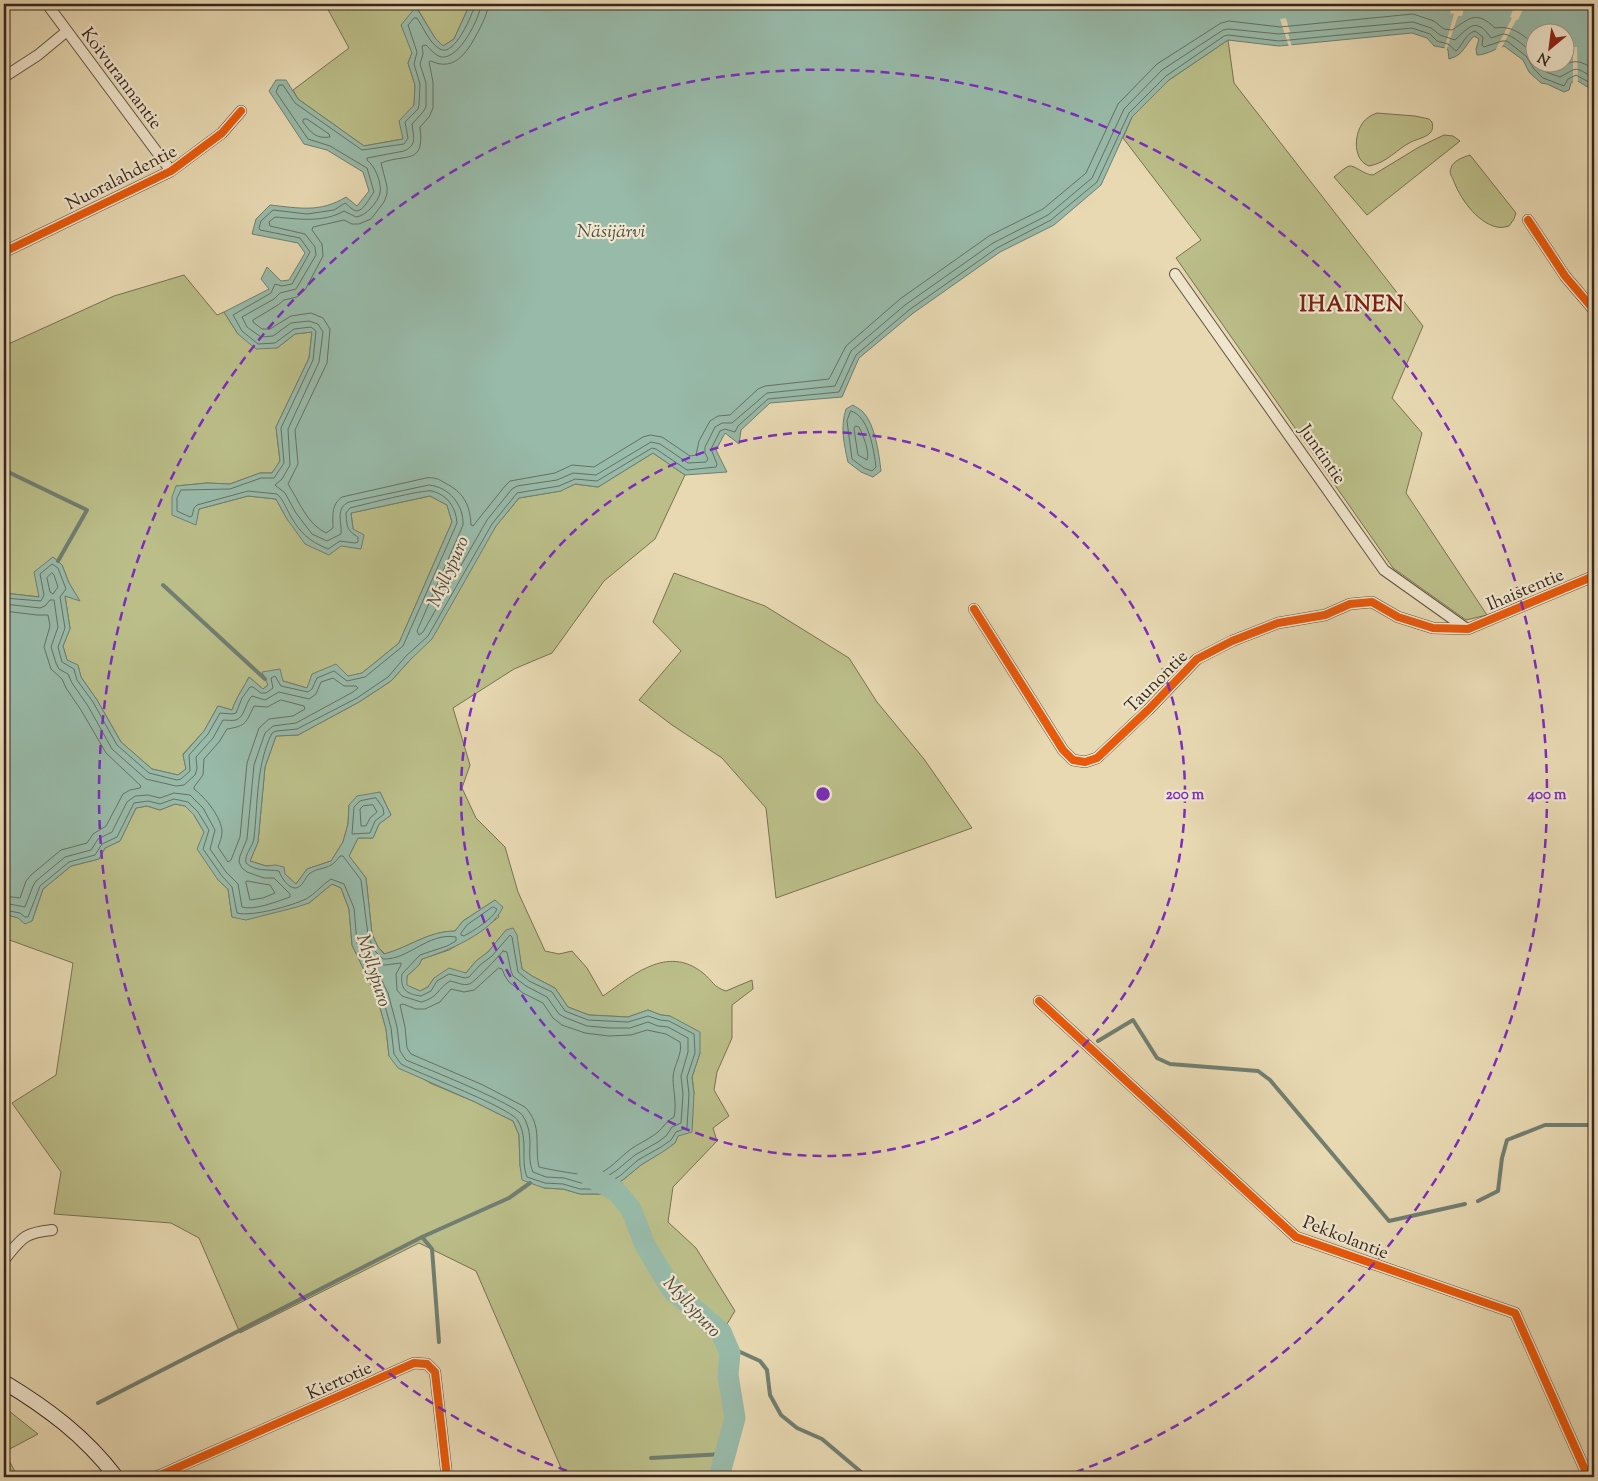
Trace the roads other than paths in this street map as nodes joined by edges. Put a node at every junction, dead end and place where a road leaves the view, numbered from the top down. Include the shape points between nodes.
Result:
1 (47, 4) edge
2 (67, 31) junction
3 (4, 77) edge
4 (242, 111) dead end
5 (171, 171) junction
6 (1528, 220) dead end
7 (4, 252) edge
8 (1175, 274) dead end
9 (1594, 310) edge
10 (1594, 576) edge
11 (974, 609) dead end
12 (1468, 629) junction
13 (1039, 1001) dead end
14 (52, 1230) dead end
15 (4, 1260) edge
16 (4, 1382) edge
17 (116, 1477) edge
18 (156, 1477) edge
19 (447, 1477) edge
20 (1586, 1477) edge

1 - 2 street, Koivurannantie
2 - 3 street
2 - 5 street, Koivurannantie
4 - 5 street, Nuoralahdentie via 222,133
5 - 7 street, Nuoralahdentie
6 - 9 street via 1565,276
8 - 12 street, Juntintie via 1384,570
10 - 12 street, Ihaistentie
11 - 12 street, Taunontie via 1063,750 1074,760 1086,762 1098,758 1119,739 1197,659 1278,623 1325,615 1350,604 1372,602 1398,617 1432,628
13 - 20 street, Pekkolantie via 1296,1237 1515,1312
14 - 15 street via 22,1238
16 - 17 main road via 38,1402 76,1433
18 - 19 street, Kiertotie via 414,1363 427,1364 435,1372

